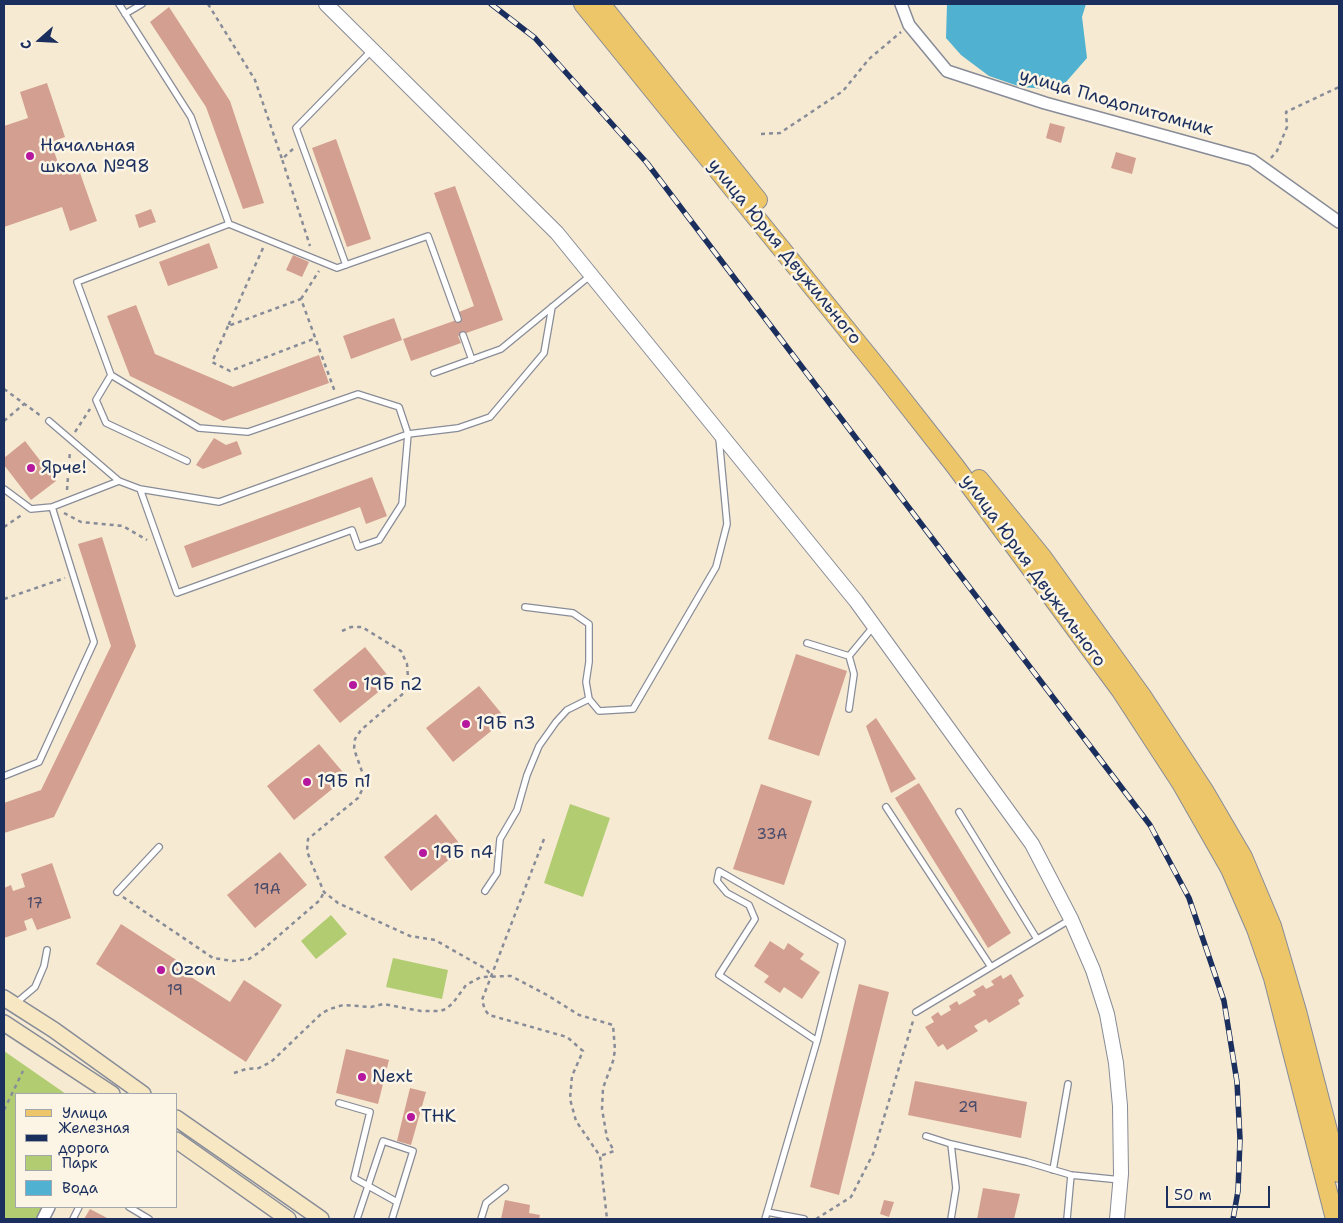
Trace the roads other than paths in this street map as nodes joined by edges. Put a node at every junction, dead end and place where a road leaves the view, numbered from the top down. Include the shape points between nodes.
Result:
1 (120, 4) edge
2 (142, 4) edge
3 (326, 4) edge
4 (582, 4) edge
5 (601, 4) edge
6 (901, 4) edge
7 (125, 14) junction
8 (372, 50) junction
9 (1339, 222) edge
10 (229, 224) junction
11 (346, 265) junction
12 (591, 275) junction
13 (552, 307) junction
14 (458, 320) dead end
15 (463, 335) dead end
16 (472, 360) junction
17 (434, 373) dead end
18 (112, 375) junction
19 (48, 421) road end
20 (718, 431) junction
21 (408, 434) junction
22 (187, 461) dead end
23 (119, 481) junction
24 (4, 489) edge
25 (140, 489) junction
26 (52, 507) junction
27 (525, 607) dead end
28 (875, 626) junction
29 (807, 643) dead end
30 (849, 656) junction
31 (589, 699) junction
32 (849, 709) dead end
33 (4, 776) edge
34 (886, 807) dead end
35 (959, 812) dead end
36 (159, 847) dead end
37 (116, 892) road end
38 (486, 892) dead end
39 (1071, 919) junction
40 (1037, 939) junction
41 (47, 950) dead end
42 (991, 967) junction
43 (9, 1001) edge
44 (916, 1012) road end
45 (4, 1024) edge
46 (817, 1041) junction
47 (1068, 1084) dead end
48 (106, 1092) edge
49 (142, 1093) edge
50 (339, 1103) dead end
51 (178, 1119) edge
52 (926, 1136) dead end
53 (178, 1141) edge
54 (951, 1144) junction
55 (1053, 1170) junction
56 (1339, 1173) edge
57 (1071, 1175) junction
58 (1121, 1180) junction
59 (369, 1185) junction
60 (505, 1188) dead end
61 (397, 1202) junction
62 (131, 1208) edge
63 (767, 1212) junction
64 (149, 1219) edge
65 (288, 1219) edge
66 (321, 1219) edge
67 (357, 1219) edge
68 (392, 1219) edge
69 (481, 1219) edge
70 (765, 1219) edge
71 (804, 1219) edge
72 (951, 1219) edge
73 (1067, 1219) edge
74 (1117, 1219) edge
75 (1335, 1219) edge

1 - 7 lane
2 - 7 lane
3 - 8 street
4 - 75 main road, улица Юрия Двужильного via 955,466 1121,691 1180,783 1230,869 1256,929 1273,978
5 - 56 main road, улица Юрия Двужильного via 1043,558 1142,696 1204,792 1243,858 1272,926
6 - 9 street, улица Плодопитомник via 909,25 947,71 1045,103 1252,160
7 - 10 lane via 192,117
8 - 11 lane via 296,128
8 - 12 street via 557,233
10 - 11 lane via 337,268
10 - 18 lane via 77,282
11 - 14 lane via 428,236
12 - 13 lane
12 - 20 street
13 - 16 lane via 501,349
13 - 21 lane via 544,353 490,417 458,428
15 - 16 lane
16 - 17 lane
18 - 21 lane via 199,428 248,432 358,394 399,406
18 - 22 lane via 96,400 106,423
19 - 23 lane
20 - 28 street
20 - 31 lane via 727,524 716,567 633,709 599,711
21 - 25 lane via 219,502
21 - 25 lane via 402,504 379,540 358,547 352,530 177,592
23 - 25 lane
23 - 26 lane
24 - 26 lane via 31,508
26 - 33 lane via 94,642 39,762
27 - 31 lane via 573,613 589,624 586,682
28 - 30 lane
28 - 39 street via 1032,844
29 - 30 lane
30 - 32 lane via 854,674
31 - 38 lane via 567,710 539,746 517,810 500,839 497,873
34 - 42 lane
35 - 40 lane
36 - 37 lane
39 - 40 lane
39 - 58 street via 1093,970 1107,1014 1120,1106
40 - 42 lane
41 - 43 lane via 35,987
42 - 44 lane
43 - 49 main road
45 - 48 main road
46 - 46 lane via 842,942 719,871 717,881 727,893 749,906 755,919 719,975
46 - 63 lane
47 - 55 lane
50 - 59 lane via 370,1112 354,1178
51 - 66 main road
52 - 54 lane
53 - 65 main road
54 - 55 lane
54 - 72 lane via 956,1188
55 - 57 lane
57 - 58 lane
57 - 73 lane
58 - 74 street
59 - 61 lane
59 - 61 lane via 383,1141 413,1151
59 - 67 lane
60 - 69 lane via 486,1204
61 - 68 lane
62 - 64 lane
63 - 70 lane
63 - 71 lane

